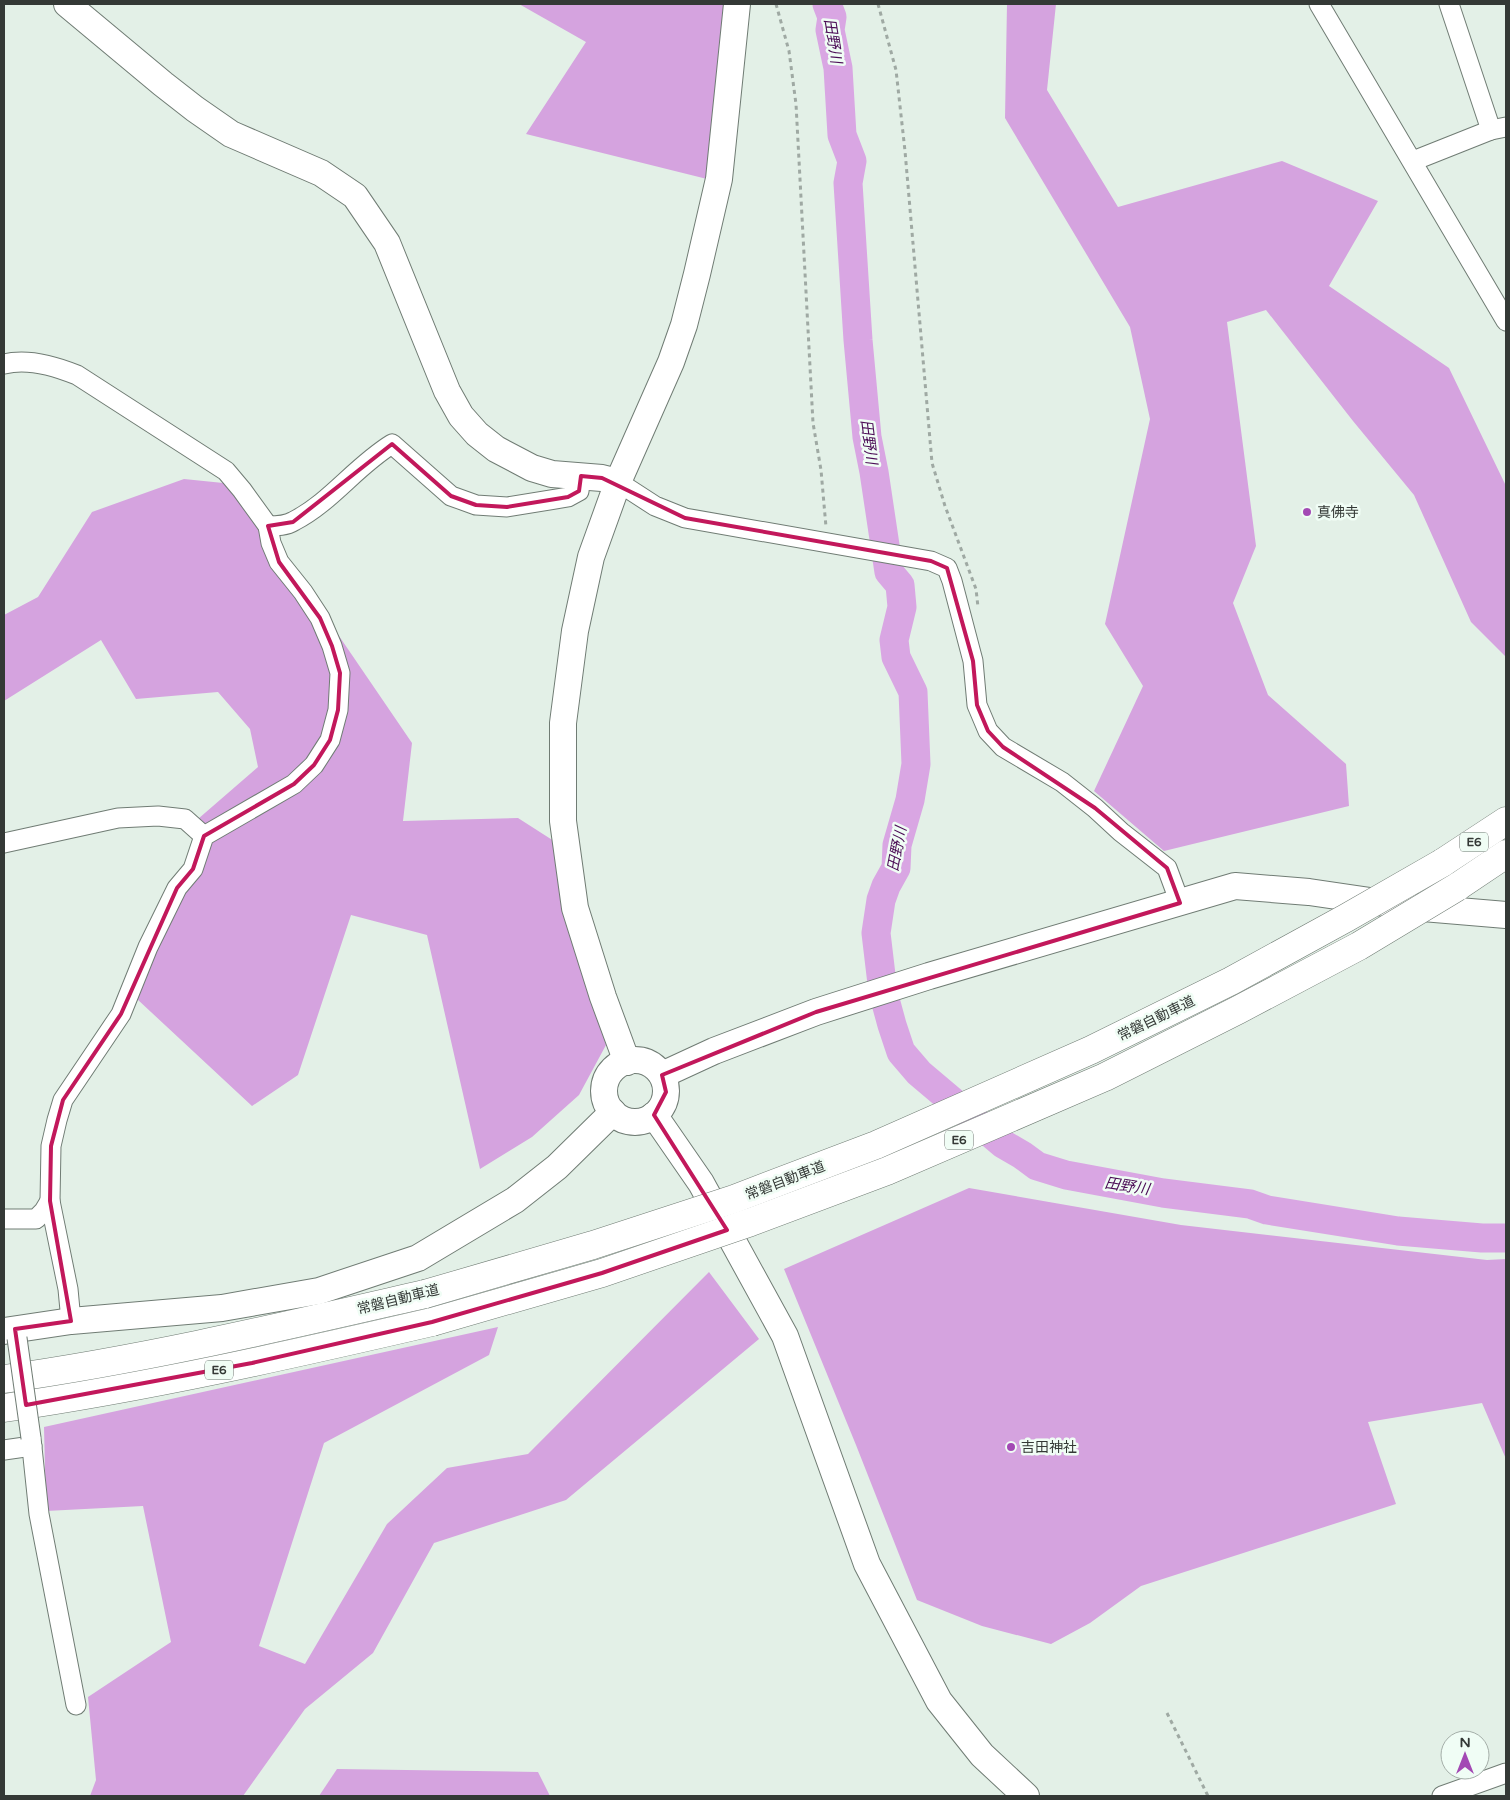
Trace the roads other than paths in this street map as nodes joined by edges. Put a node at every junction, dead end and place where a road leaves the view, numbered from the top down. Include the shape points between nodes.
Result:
1 (67, 4) edge
2 (737, 4) edge
3 (1319, 4) edge
4 (1449, 4) edge
5 (1498, 129) edge
6 (1412, 161) junction
7 (1506, 321) edge
8 (4, 364) edge
9 (581, 476) junction
10 (618, 482) junction
11 (268, 526) junction
12 (1506, 821) edge
13 (204, 836) junction
14 (4, 843) edge
15 (1506, 854) edge
16 (1180, 903) junction
17 (1506, 915) edge
18 (627, 1062) junction
19 (662, 1076) junction
20 (613, 1112) junction
21 (654, 1115) junction
22 (50, 1201) junction
23 (4, 1219) edge
24 (71, 1321) junction
25 (12, 1333) edge
26 (4, 1379) edge
27 (4, 1408) edge
28 (31, 1442) junction
29 (4, 1450) edge
30 (76, 1705) dead end
31 (1506, 1773) edge
32 (1026, 1796) edge
33 (1442, 1796) edge

1 - 9 street via 162,84 231,134 321,173 355,196 387,243 447,392 461,416 496,450 532,468 552,474
2 - 10 street via 719,179 684,325
3 - 6 street
4 - 5 street
5 - 6 street
6 - 7 street
8 - 11 street via 25,362 63,369 76,375 226,471
9 - 10 street
9 - 11 street via 579,491 568,497 508,507 476,505 451,496 392,444 315,508 293,522
10 - 16 street via 655,506 685,518 885,552 931,561 946,568 973,661 977,705 988,731 1003,747 1062,782 1167,868
10 - 18 street via 591,558 575,631 562,723 562,821 575,908
11 - 13 street via 279,562 320,618 332,646 340,673 338,710 330,740 314,765 294,784
12 - 26 highway, 常磐自動車道 / E6, bridge via 1442,863 1346,918 1231,981 1092,1050 876,1145 734,1199 593,1246 425,1294 248,1335
13 - 14 street via 185,819 158,816 118,818
13 - 22 street via 193,869 177,888 121,1014 63,1100 51,1146
15 - 27 highway, 常磐自動車道 / E6, bridge via 1359,946 1114,1073 905,1163 751,1222 602,1273 432,1322 252,1363
16 - 17 street via 1235,886
16 - 19 street via 835,1006 714,1051
18 - 19 street via 643,1061
18 - 20 street via 612,1071 607,1079 605,1096
19 - 21 street via 666,1084 665,1101
20 - 21 street via 620,1118 638,1122
20 - 24 street via 557,1167 515,1200 418,1258 319,1291 222,1308
21 - 32 street via 701,1184 785,1336 866,1564 939,1701 982,1755
22 - 23 street via 36,1219
22 - 24 street via 68,1288
24 - 25 street
25 - 28 street, bridge
28 - 29 street
28 - 30 street via 39,1514
31 - 33 street

